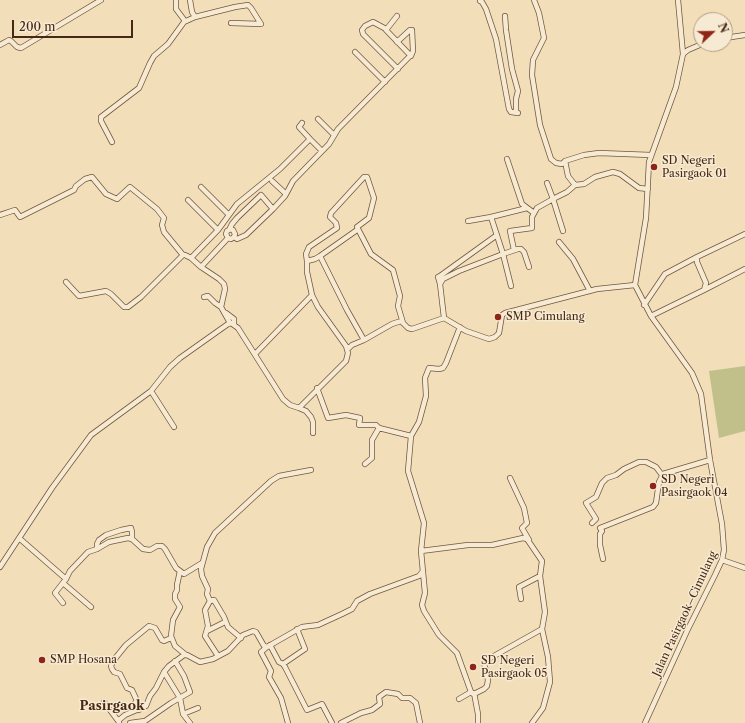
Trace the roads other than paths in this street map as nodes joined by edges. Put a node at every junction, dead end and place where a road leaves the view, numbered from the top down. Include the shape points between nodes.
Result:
1 (101, 0) edge
2 (176, 0) edge
3 (190, 0) edge
4 (485, 0) edge
5 (534, 0) edge
6 (678, 0) edge
7 (478, 1) edge
8 (396, 16) dead end
9 (505, 16) dead end
10 (195, 17) junction
11 (185, 21) junction
12 (231, 23) dead end
13 (386, 29) junction
14 (745, 35) edge
15 (733, 37) edge
16 (397, 42) junction
17 (0, 45) edge
18 (693, 48) edge
19 (355, 52) dead end
20 (683, 54) junction
21 (410, 56) junction
22 (398, 69) junction
23 (385, 82) junction
24 (318, 119) dead end
25 (302, 123) dead end
26 (334, 135) junction
27 (310, 139) junction
28 (112, 142) dead end
29 (322, 151) junction
30 (652, 155) junction
31 (507, 159) dead end
32 (565, 161) junction
33 (272, 181) dead end
34 (547, 183) dead end
35 (575, 184) junction
36 (201, 187) dead end
37 (648, 189) junction
38 (286, 194) junction
39 (553, 199) junction
40 (188, 200) dead end
41 (273, 208) junction
42 (527, 208) junction
43 (534, 213) junction
44 (0, 215) edge
45 (229, 215) junction
46 (491, 217) junction
47 (468, 221) dead end
48 (218, 230) junction
49 (229, 230) junction
50 (357, 230) junction
51 (563, 231) dead end
52 (745, 234) edge
53 (497, 235) junction
54 (234, 237) junction
55 (228, 238) junction
56 (559, 242) dead end
57 (514, 250) junction
58 (503, 254) junction
59 (183, 255) junction
60 (320, 256) junction
61 (697, 257) junction
62 (192, 258) junction
63 (307, 261) junction
64 (529, 267) dead end
65 (201, 268) junction
66 (745, 269) edge
67 (66, 282) dead end
68 (440, 284) junction
69 (634, 284) junction
70 (511, 286) dead end
71 (704, 290) junction
72 (590, 291) junction
73 (312, 295) junction
74 (204, 297) dead end
75 (644, 305) junction
76 (222, 309) junction
77 (651, 316) junction
78 (444, 318) junction
79 (403, 323) junction
80 (232, 324) junction
81 (460, 327) junction
82 (364, 340) junction
83 (346, 346) junction
84 (255, 354) junction
85 (317, 388) junction
86 (151, 391) junction
87 (299, 408) junction
88 (174, 427) dead end
89 (379, 428) junction
90 (313, 433) dead end
91 (411, 436) junction
92 (710, 460) junction
93 (366, 464) dead end
94 (311, 470) dead end
95 (662, 475) junction
96 (510, 478) dead end
97 (592, 523) dead end
98 (19, 538) junction
99 (132, 539) junction
100 (530, 542) junction
101 (97, 549) junction
102 (421, 551) junction
103 (603, 559) dead end
104 (722, 560) junction
105 (202, 563) junction
106 (0, 567) edge
107 (745, 568) edge
108 (180, 571) junction
109 (423, 571) junction
110 (540, 576) junction
111 (65, 581) junction
112 (521, 599) dead end
113 (210, 601) junction
114 (63, 603) dead end
115 (91, 607) dead end
116 (225, 622) junction
117 (542, 629) junction
118 (297, 630) junction
119 (207, 631) junction
120 (171, 638) junction
121 (241, 638) junction
122 (268, 646) junction
123 (186, 655) junction
124 (218, 656) junction
125 (175, 661) junction
126 (283, 664) junction
127 (164, 672) junction
128 (473, 693) junction
129 (180, 698) junction
130 (459, 699) dead end
131 (104, 702) dead end
132 (198, 708) dead end
133 (139, 710) junction
134 (184, 714) junction
135 (149, 721) edge
136 (119, 723) edge
137 (130, 723) edge
138 (190, 723) edge
139 (288, 723) edge
140 (332, 723) edge
141 (341, 723) edge
142 (420, 723) edge
143 (478, 723) edge
144 (532, 723) edge
145 (645, 723) edge

1 - 17 street via 21,48 8,40
2 - 11 street via 176,9
3 - 10 street
4 - 7 street
5 - 32 street via 544,37 533,63 536,106 550,157 556,163 562,164
6 - 20 street
7 - 9 street via 482,2 486,9 496,39 509,109 517,113 518,91
8 - 13 street
10 - 11 street
10 - 12 street via 248,5 261,24
11 - 28 street via 168,44 154,56 140,87 101,117
13 - 16 street
13 - 22 street via 373,22 362,30
14 - 15 street
16 - 21 street
16 - 21 street via 412,30
18 - 20 street
19 - 23 street
20 - 30 street via 676,87
21 - 22 street
22 - 23 street
23 - 26 street
24 - 26 street
25 - 27 street via 299,126
26 - 29 street
27 - 29 street
27 - 45 street via 280,169 237,204
29 - 38 street via 293,181
30 - 32 street via 599,153
30 - 37 street via 649,162
31 - 42 street via 521,201
32 - 35 street via 568,176
33 - 38 street
34 - 39 street
35 - 37 street via 584,184 595,177 613,172 639,188
35 - 39 street via 567,192
36 - 45 street
37 - 69 street via 646,218
38 - 41 street
39 - 43 street via 539,206
39 - 51 street
40 - 48 street
41 - 49 street via 261,195 237,218
41 - 54 street via 246,235 237,239
42 - 43 street
42 - 46 street
43 - 57 street via 532,228 510,231
44 - 59 street via 15,210 20,217 74,190 85,179 92,177 106,194 117,199 130,187 157,209 164,218 164,232
45 - 48 street
46 - 47 street
46 - 53 street
48 - 62 street
49 - 54 street via 234,231
49 - 55 street via 226,234
50 - 60 street
50 - 63 street via 357,226 369,218 374,198 366,176 331,213 330,218 336,223 336,228 309,247
50 - 79 street via 371,254 393,270 400,296 398,306
52 - 61 street
53 - 58 street
53 - 68 street via 438,277
54 - 55 street
55 - 65 street
56 - 72 street via 573,259
57 - 58 street
57 - 64 street via 523,251
58 - 68 street via 460,271 444,279
58 - 70 street
59 - 62 street
59 - 67 street via 128,307 124,307 106,291 79,296
60 - 63 street
60 - 82 street
61 - 71 street via 706,283
61 - 75 street via 668,272
62 - 65 street
63 - 73 street
65 - 76 street via 224,284
66 - 71 street
68 - 78 street
69 - 72 street
69 - 75 street, Jalan Pasirgaok–Cimulang
71 - 77 street
72 - 81 street via 505,313 502,315 499,333 493,338 485,338
73 - 83 street
73 - 84 street
74 - 76 street via 208,296
75 - 77 street, Jalan Pasirgaok–Cimulang
76 - 80 street
77 - 92 street, Jalan Pasirgaok–Cimulang via 697,382 703,402
78 - 79 street via 412,329
78 - 81 street
79 - 82 street via 400,321 392,324
80 - 84 street via 238,328
80 - 86 street via 180,358
81 - 91 street via 443,368 429,368 425,378 426,396
82 - 83 street via 348,348
83 - 85 street via 346,360
84 - 87 street via 283,399
85 - 87 street
85 - 89 street via 328,418 346,415 360,418 359,425 376,425
86 - 88 street
86 - 98 street via 92,435
87 - 90 street via 311,416
89 - 91 street
89 - 93 street via 372,440 372,458
91 - 102 street via 408,471 424,521
92 - 95 street
92 - 104 street, Jalan Pasirgaok–Cimulang via 724,539
94 - 105 street via 279,476 268,484 215,533
95 - 97 street via 656,467 639,462 607,478 596,497 586,503 596,518
95 - 103 street via 653,507 600,528
96 - 100 street via 524,508 527,523 522,528
98 - 106 street
98 - 111 street
99 - 101 street via 124,538
99 - 101 street via 131,528 121,530 99,540
99 - 108 street via 143,549 150,550 162,546
100 - 102 street via 524,538 495,545 468,545
100 - 110 street via 542,561
101 - 111 street via 87,553 74,566
102 - 109 street
104 - 107 street
104 - 145 street, Jalan Pasirgaok–Cimulang
105 - 108 street via 184,574
105 - 113 street via 201,573
108 - 120 street via 175,599 180,607 171,625
109 - 118 street via 419,576 370,594 357,601 352,609 318,626 305,626
109 - 128 street via 423,608 441,636 458,653
110 - 112 street via 519,587
110 - 117 street via 545,612
111 - 114 street via 55,593
111 - 115 street
113 - 116 street via 214,600
113 - 119 street via 205,610
116 - 119 street
116 - 121 street
117 - 128 street via 485,661 488,684 486,688
117 - 144 street via 550,682 543,708
118 - 122 street
118 - 126 street via 305,649
119 - 124 street via 205,638
120 - 123 street via 175,646
120 - 133 street via 162,640 155,628 149,626 126,645 113,661 112,670 120,674 127,688 132,690 137,701 134,704
121 - 122 street via 245,633 255,631 264,646
121 - 124 street via 228,651
122 - 126 street
122 - 139 street via 261,652 271,670 270,677 282,698
123 - 124 street via 201,662
123 - 125 street
125 - 127 street
125 - 129 street via 190,692
126 - 140 street via 307,710 322,704
127 - 129 street
127 - 133 street via 148,704
128 - 130 street
128 - 143 street
129 - 134 street
129 - 135 street
131 - 136 street
132 - 134 street
133 - 136 street via 125,715
134 - 138 street
135 - 137 street
141 - 142 street via 372,710 380,704 379,697 386,692 410,698 416,703

